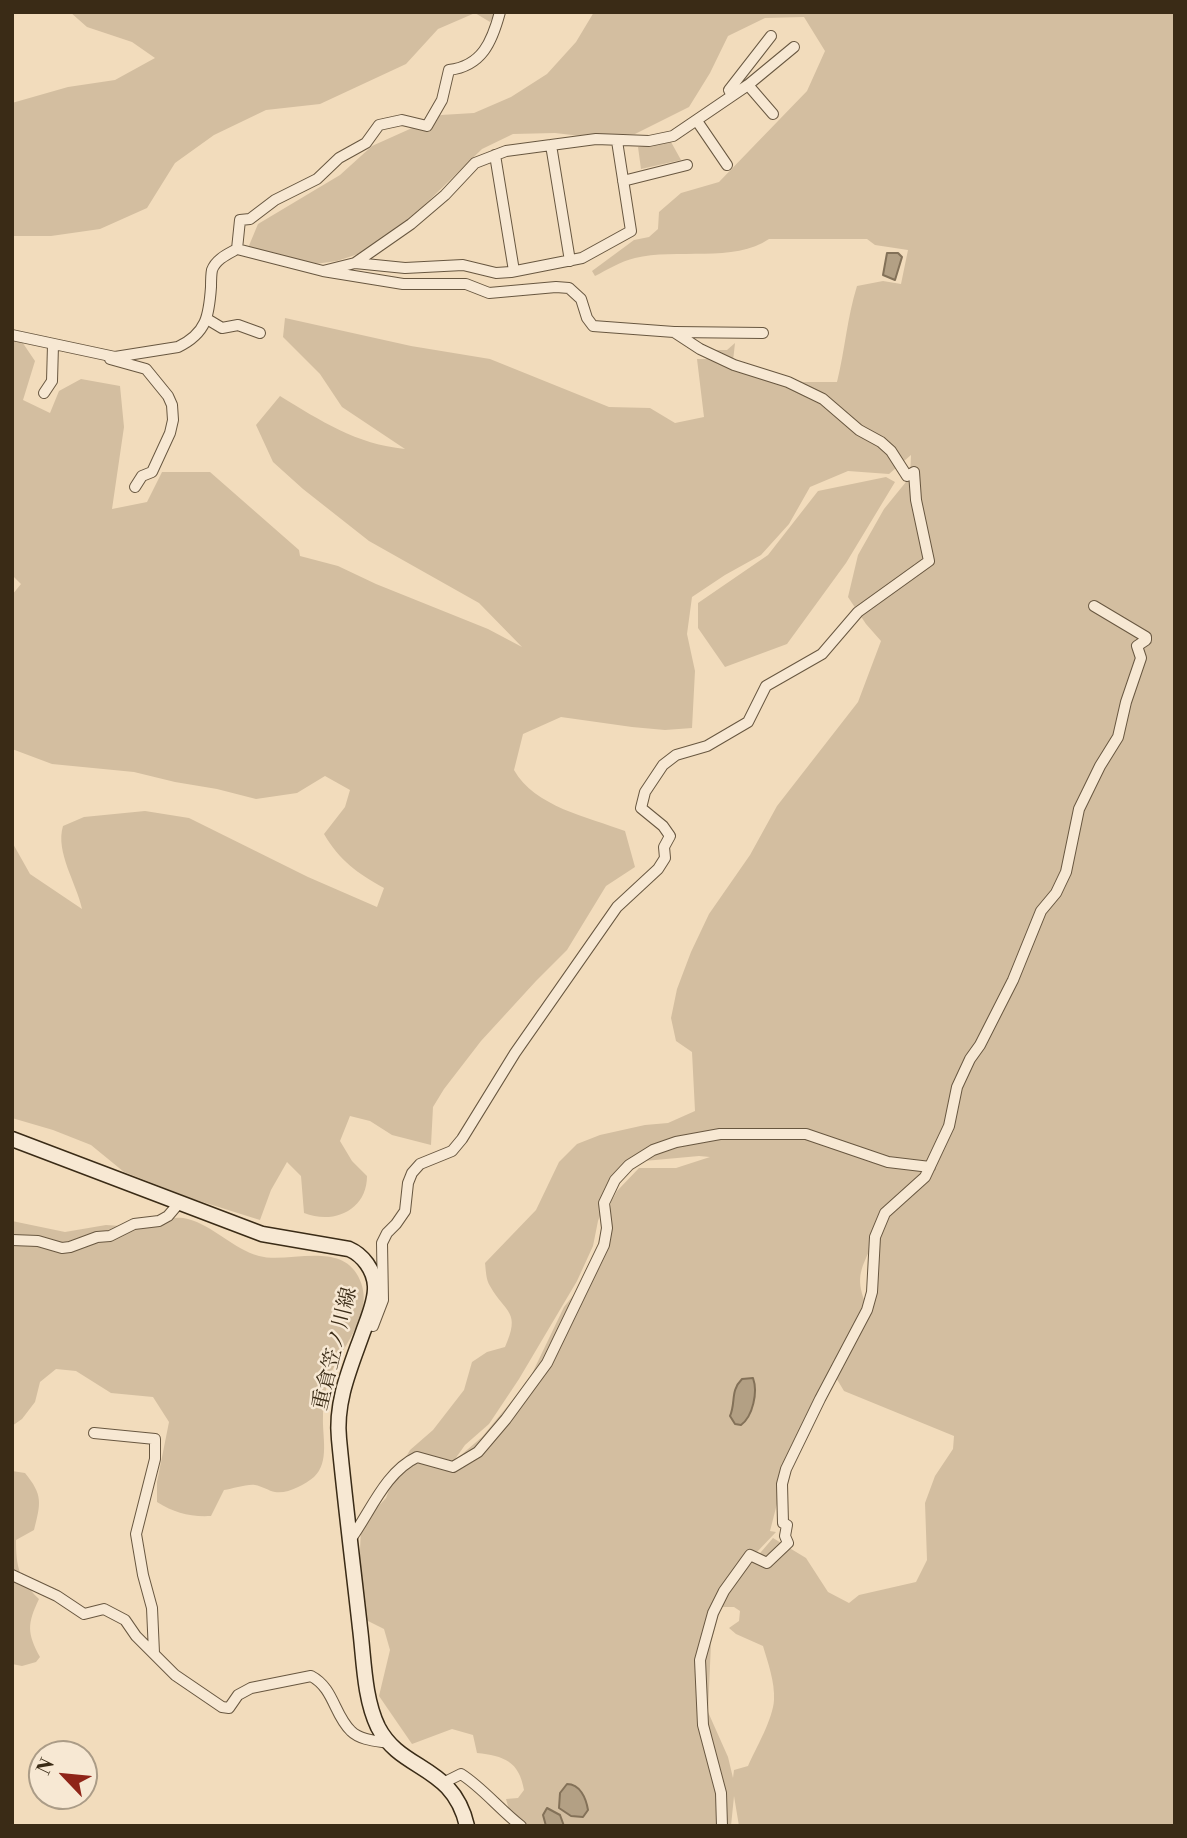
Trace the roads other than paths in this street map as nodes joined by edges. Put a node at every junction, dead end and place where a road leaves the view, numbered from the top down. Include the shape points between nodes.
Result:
1 (500, 12) edge
2 (771, 36) dead end
3 (794, 47) dead end
4 (748, 85) junction
5 (732, 96) junction
6 (773, 114) dead end
7 (697, 121) junction
8 (617, 141) junction
9 (551, 145) junction
10 (495, 155) junction
11 (687, 165) dead end
12 (727, 165) dead end
13 (623, 181) junction
14 (237, 249) junction
15 (570, 261) junction
16 (355, 263) junction
17 (323, 271) junction
18 (514, 271) junction
19 (207, 319) junction
20 (674, 332) junction
21 (260, 333) dead end
22 (763, 333) dead end
23 (12, 335) edge
24 (53, 345) junction
25 (103, 355) junction
26 (44, 393) dead end
27 (135, 487) dead end
28 (1094, 606) dead end
29 (12, 1139) edge
30 (930, 1167) junction
31 (179, 1203) junction
32 (12, 1240) edge
33 (366, 1324) junction
34 (94, 1433) dead end
35 (350, 1540) junction
36 (12, 1575) edge
37 (154, 1653) junction
38 (388, 1744) junction
39 (445, 1782) junction
40 (467, 1826) edge
41 (521, 1826) edge
42 (722, 1826) edge

1 - 14 street via 492,39 480,55 463,69 449,70 442,100 427,126 402,120 379,125 366,142 339,158 317,179 250,219 240,220
2 - 5 street via 729,90
3 - 4 street
4 - 5 street
4 - 6 street
5 - 7 street
7 - 8 street via 673,136
7 - 12 street
8 - 9 street
8 - 13 street
9 - 10 street
9 - 15 street
10 - 16 street via 475,163 411,224
10 - 18 street
11 - 13 street
13 - 15 street via 631,231
14 - 17 street
14 - 19 street via 224,255 212,271
15 - 18 street
16 - 17 street
16 - 18 street
17 - 20 street via 403,284 466,284 489,293 569,288 581,299 593,326
19 - 21 street via 222,328 238,325
19 - 25 street via 178,347
20 - 22 street
20 - 33 street via 734,365 823,399 881,442 907,476 914,472 929,561 858,612 822,654 766,687 748,722 663,765 645,792 641,808 670,836 665,858 617,907 457,1145 412,1173 405,1210 382,1243 383,1300 373,1326
23 - 24 street
24 - 25 street
24 - 26 street via 52,381
25 - 27 street via 146,369 172,405 170,433 152,472
28 - 30 street via 1146,637 1137,646 1141,658 1118,737 1079,809 1066,872 1041,911 1013,980 957,1087 948,1126
29 - 31 main road, 重倉笠ノ川線
30 - 35 street via 888,1162 806,1134 720,1134 676,1142 637,1160 615,1180 604,1203 604,1245 535,1381 466,1461 453,1467 417,1457 406,1462
30 - 42 street via 886,1213 875,1237 867,1310 786,1469 781,1503 788,1543 767,1563 750,1556 713,1613 700,1660 701,1699 721,1793
31 - 32 street via 159,1221 134,1224 70,1247
31 - 33 main road, 重倉笠ノ川線 via 262,1234 356,1252 368,1265 375,1287
33 - 35 main road, 重倉笠ノ川線 via 338,1415
34 - 37 street via 155,1439 155,1460 136,1534 152,1608
35 - 38 main road, 重倉笠ノ川線 via 372,1713
36 - 37 street via 84,1614 104,1609 125,1620
37 - 38 street via 175,1675 222,1707 229,1708 238,1695 251,1688 311,1676 324,1686 351,1732
38 - 39 main road, 重倉笠ノ川線
39 - 40 main road, 重倉笠ノ川線 via 462,1808
39 - 41 street via 461,1774

